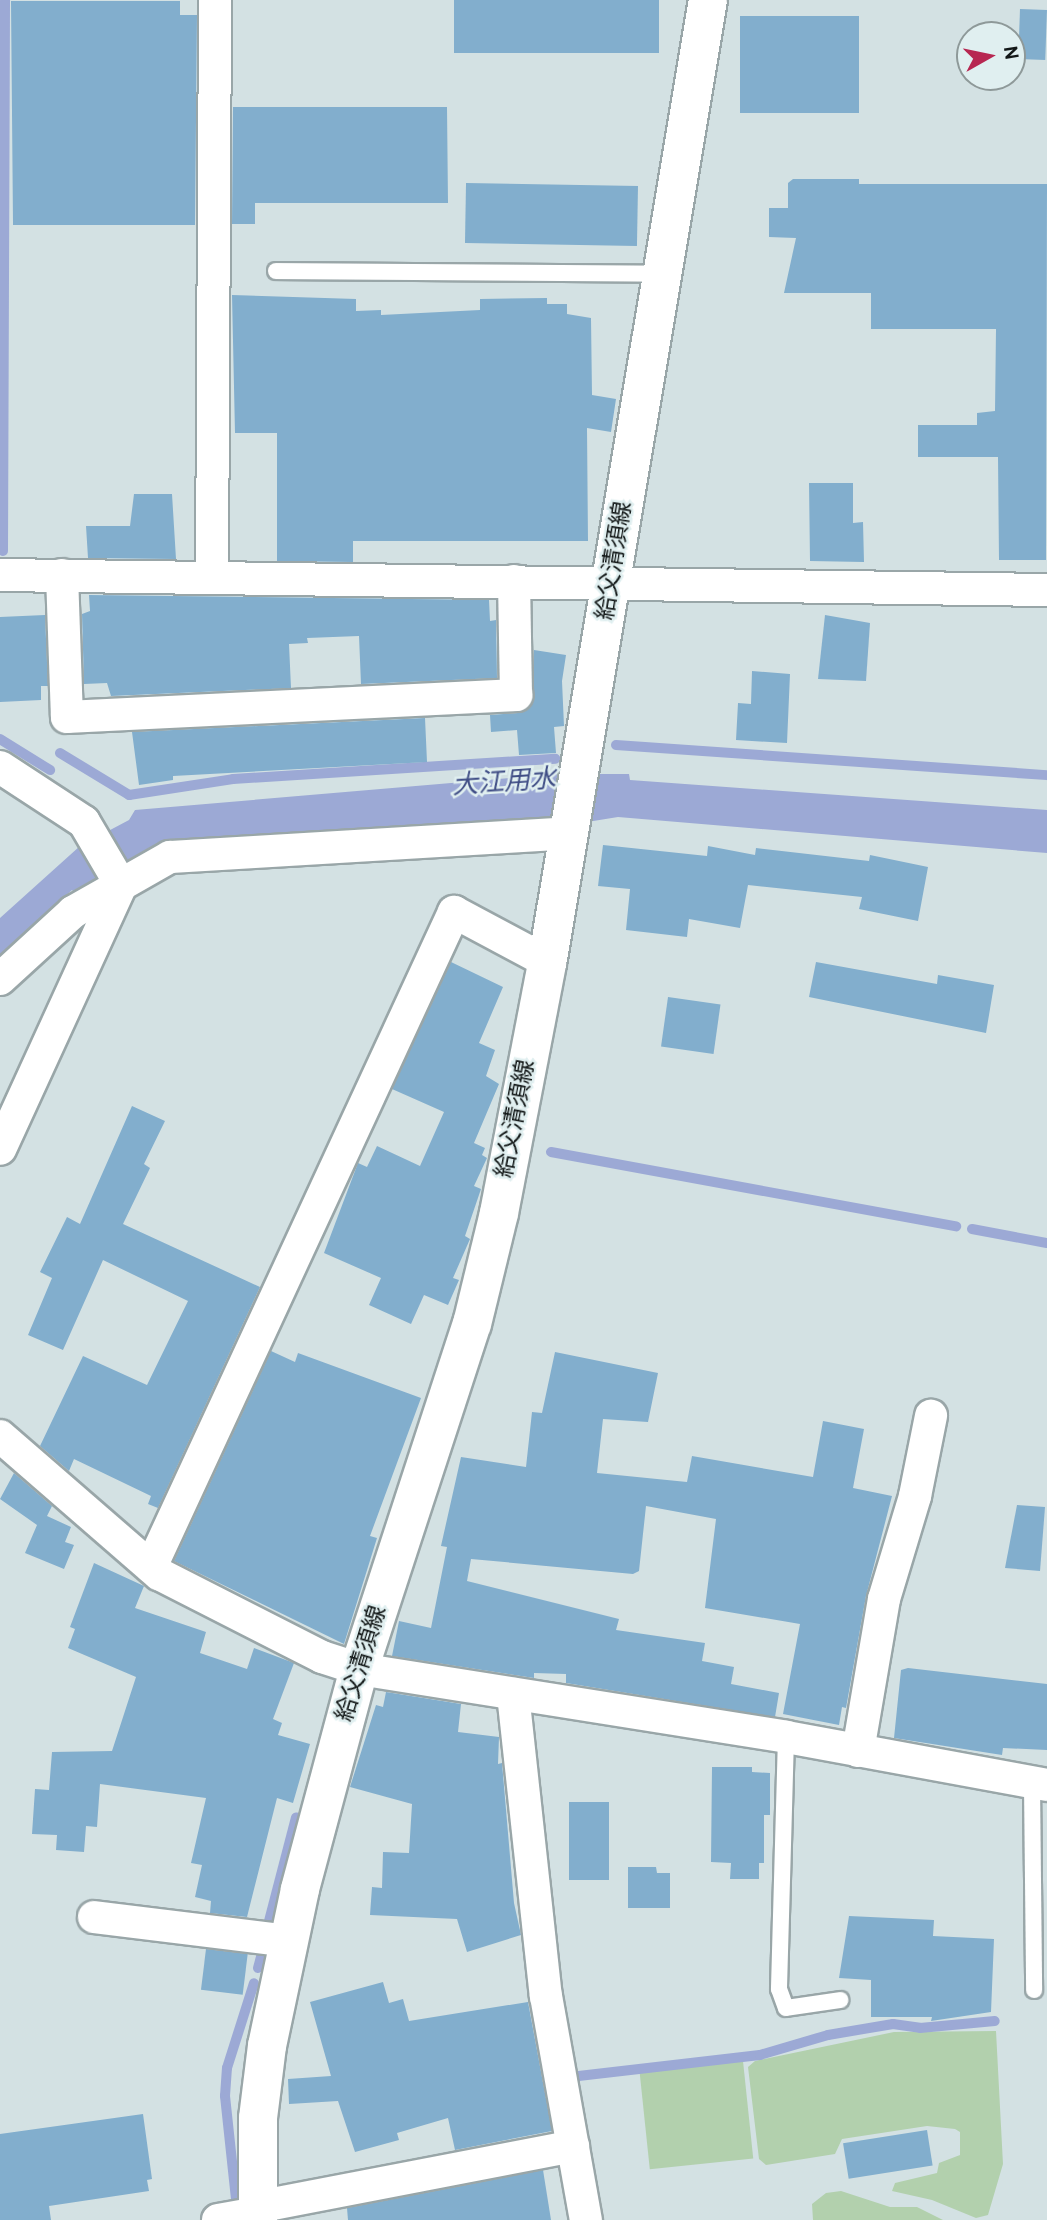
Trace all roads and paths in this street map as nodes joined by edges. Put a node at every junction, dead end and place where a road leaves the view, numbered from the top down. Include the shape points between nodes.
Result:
1 (215, 0) edge
2 (708, 0) edge
3 (276, 271) dead end
4 (663, 274) junction
5 (0, 575) edge
6 (62, 575) junction
7 (212, 577) junction
8 (514, 581) junction
9 (612, 583) junction
10 (1047, 590) edge
11 (0, 767) edge
12 (570, 831) junction
13 (119, 883) junction
14 (548, 962) junction
15 (0, 979) edge
16 (0, 1149) edge
17 (931, 1416) dead end
18 (0, 1436) edge
19 (151, 1567) junction
20 (359, 1669) junction
21 (513, 1693) junction
22 (786, 1737) junction
23 (858, 1751) junction
24 (1040, 1785) edge
25 (94, 1917) dead end
26 (289, 1941) junction
27 (1034, 1990) dead end
28 (840, 2000) dead end
29 (573, 2146) junction
30 (257, 2213) edge
31 (218, 2220) edge
32 (586, 2220) edge

1 - 7 street
2 - 4 main road, 給父清須線
3 - 4 lane
4 - 9 main road, 給父清須線
5 - 6 street
6 - 7 street
6 - 8 street via 67,717 516,695
7 - 8 street
8 - 9 street
9 - 10 street
9 - 12 main road, 給父清須線
11 - 13 street via 84,822
12 - 13 street via 170,857
12 - 14 main road, 給父清須線
13 - 15 street via 73,912
13 - 16 street
14 - 19 street via 454,912
14 - 20 main road, 給父清須線 via 499,1213 472,1324
17 - 23 street via 915,1496 884,1599
18 - 19 street
19 - 20 street via 309,1651
20 - 21 street
20 - 26 main road, 給父清須線
21 - 22 street
21 - 29 street via 546,1996
22 - 23 street
22 - 28 lane via 779,1989 786,2008
23 - 24 street
24 - 27 lane
25 - 26 street
26 - 30 main road, 給父清須線 via 267,2046 258,2118
29 - 30 street
29 - 32 street
30 - 31 street

